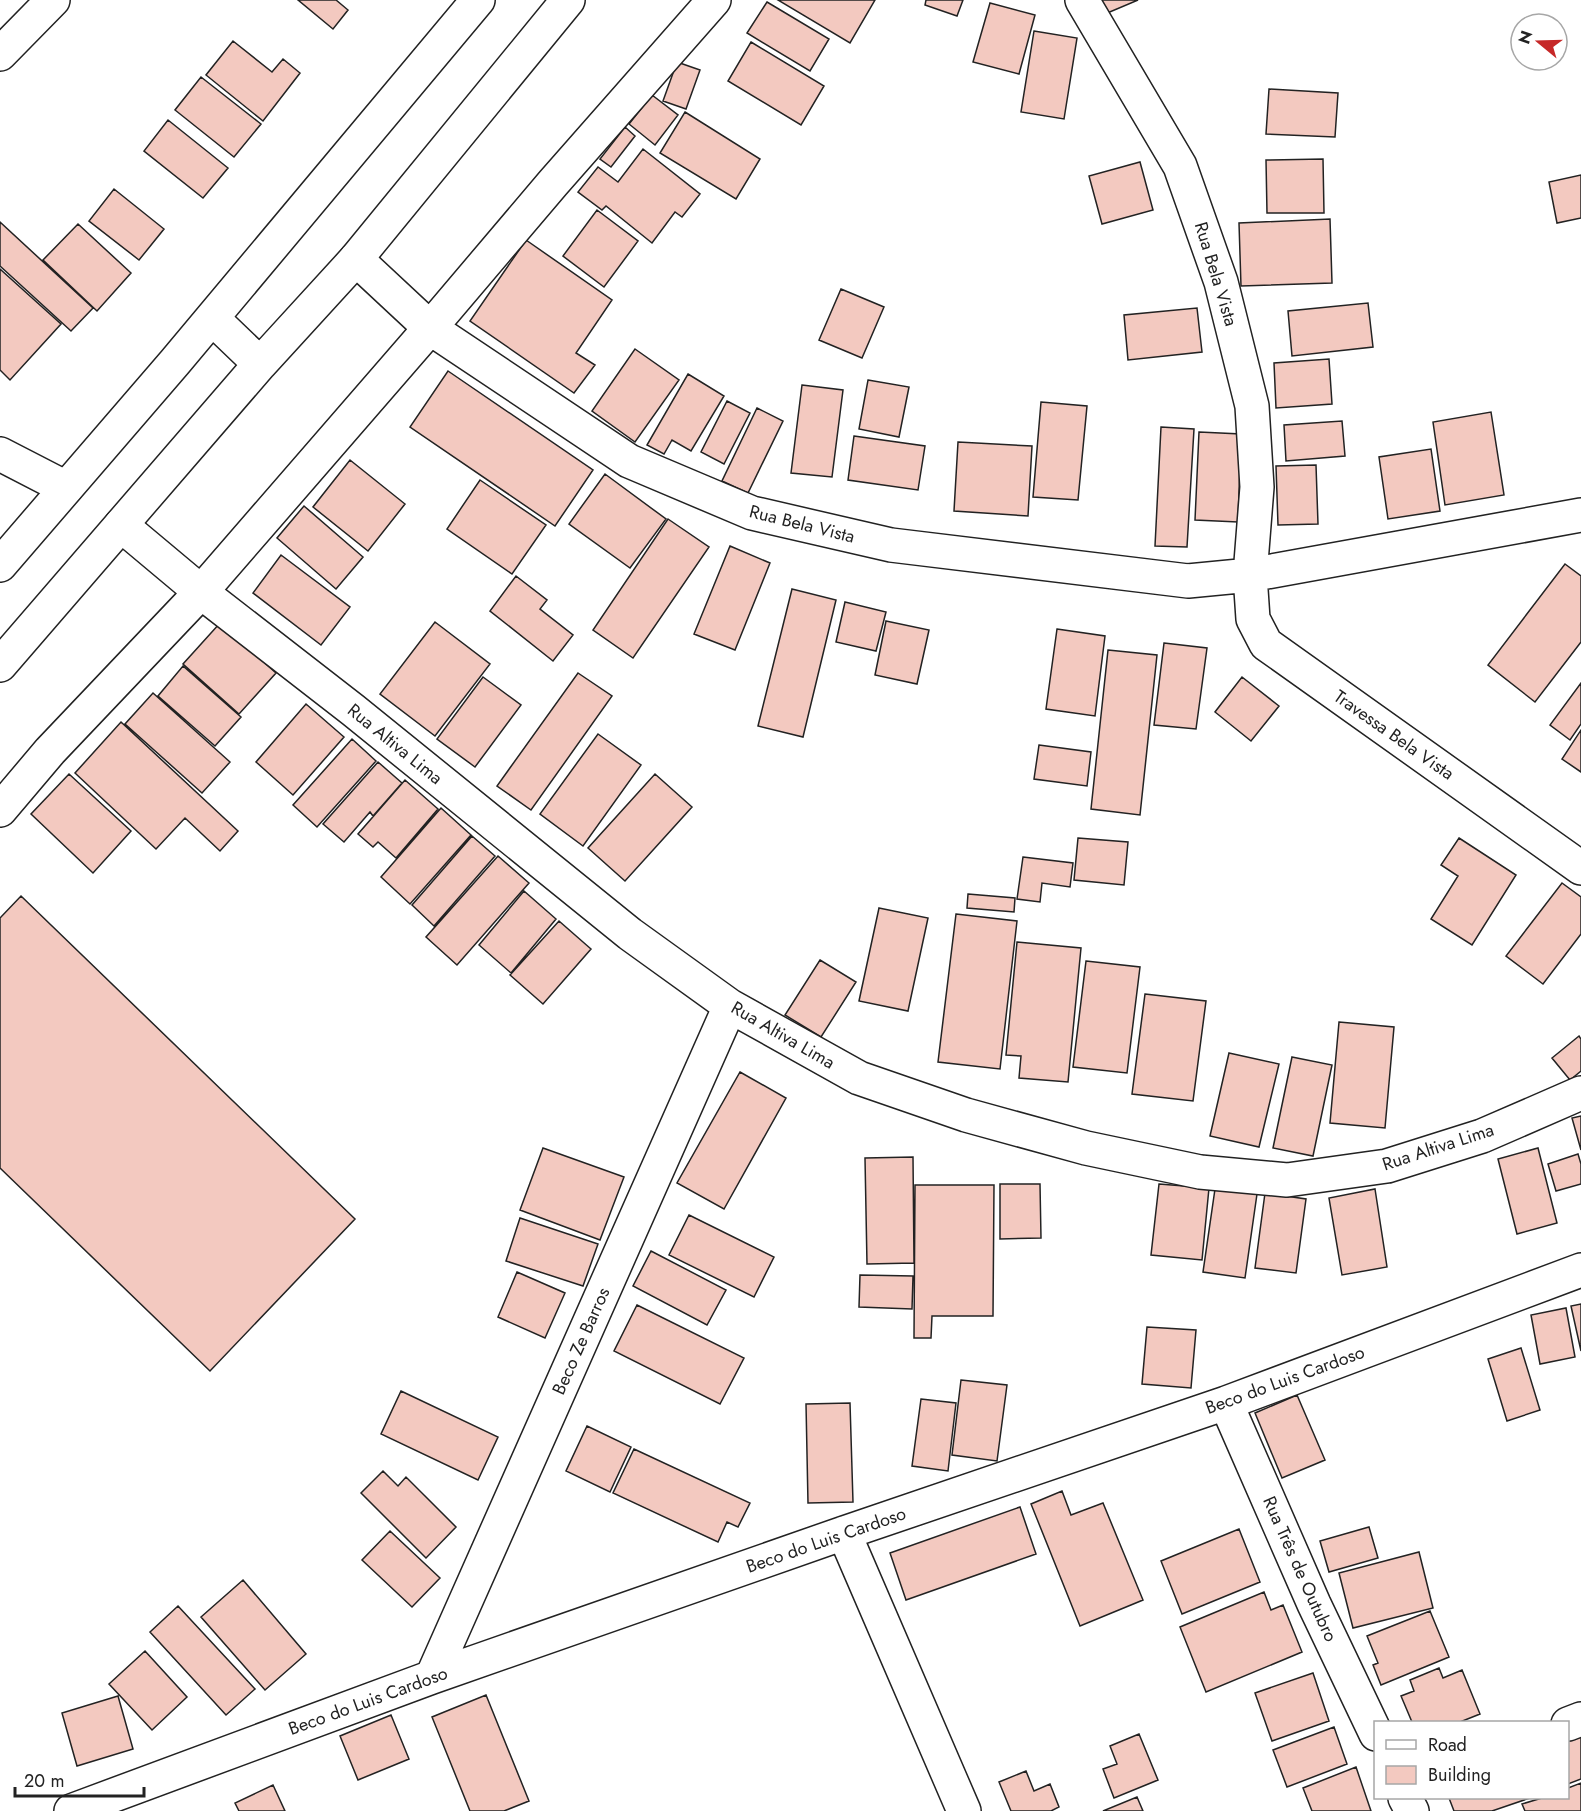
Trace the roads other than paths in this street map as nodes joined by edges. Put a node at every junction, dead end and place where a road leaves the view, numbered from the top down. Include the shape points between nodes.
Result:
1 (53, 0) edge
2 (478, 0) edge
3 (568, 0) edge
4 (714, 0) edge
5 (1082, 0) edge
6 (0, 54) edge
7 (356, 259) junction
8 (212, 318) junction
9 (430, 328) junction
10 (260, 364) junction
11 (0, 454) edge
12 (66, 488) junction
13 (1581, 515) edge
14 (121, 525) junction
15 (5, 551) edge
16 (1250, 576) junction
17 (201, 592) junction
18 (0, 665) edge
19 (0, 810) edge
20 (1581, 868) edge
21 (730, 1006) junction
22 (1581, 1093) edge
23 (1581, 1269) edge
24 (1226, 1403) junction
25 (844, 1533) junction
26 (432, 1677) junction
27 (1374, 1730) edge
28 (71, 1811) edge
29 (964, 1811) edge

1 - 6 street
2 - 8 street
3 - 7 street
4 - 9 street
5 - 16 street, Rua Bela Vista via 1180,166 1221,282 1252,406 1257,487
7 - 9 street, Rua Bela Vista
7 - 10 street
8 - 10 street
8 - 12 street
9 - 16 street, Rua Bela Vista via 629,460 752,513 914,548 1188,581
9 - 17 street
10 - 14 street
11 - 12 street
12 - 15 street
13 - 16 street, Rua Bela Vista
14 - 17 street, Rua Altiva Lima
14 - 18 street
16 - 20 street, Travessa Bela Vista via 1253,619 1266,644
17 - 19 street via 50,751
17 - 21 street, Rua Altiva Lima via 354,710 630,934
21 - 22 street, Rua Altiva Lima via 860,1078 966,1115 1086,1148 1200,1172 1287,1180 1387,1166 1482,1136
21 - 26 street, Beco Ze Barros
23 - 24 street, Beco do Luis Cardoso
24 - 25 street, Beco do Luis Cardoso
24 - 27 street, Rua Três de Outubro
25 - 26 street, Beco do Luis Cardoso
25 - 29 street
26 - 28 street, Beco do Luis Cardoso

